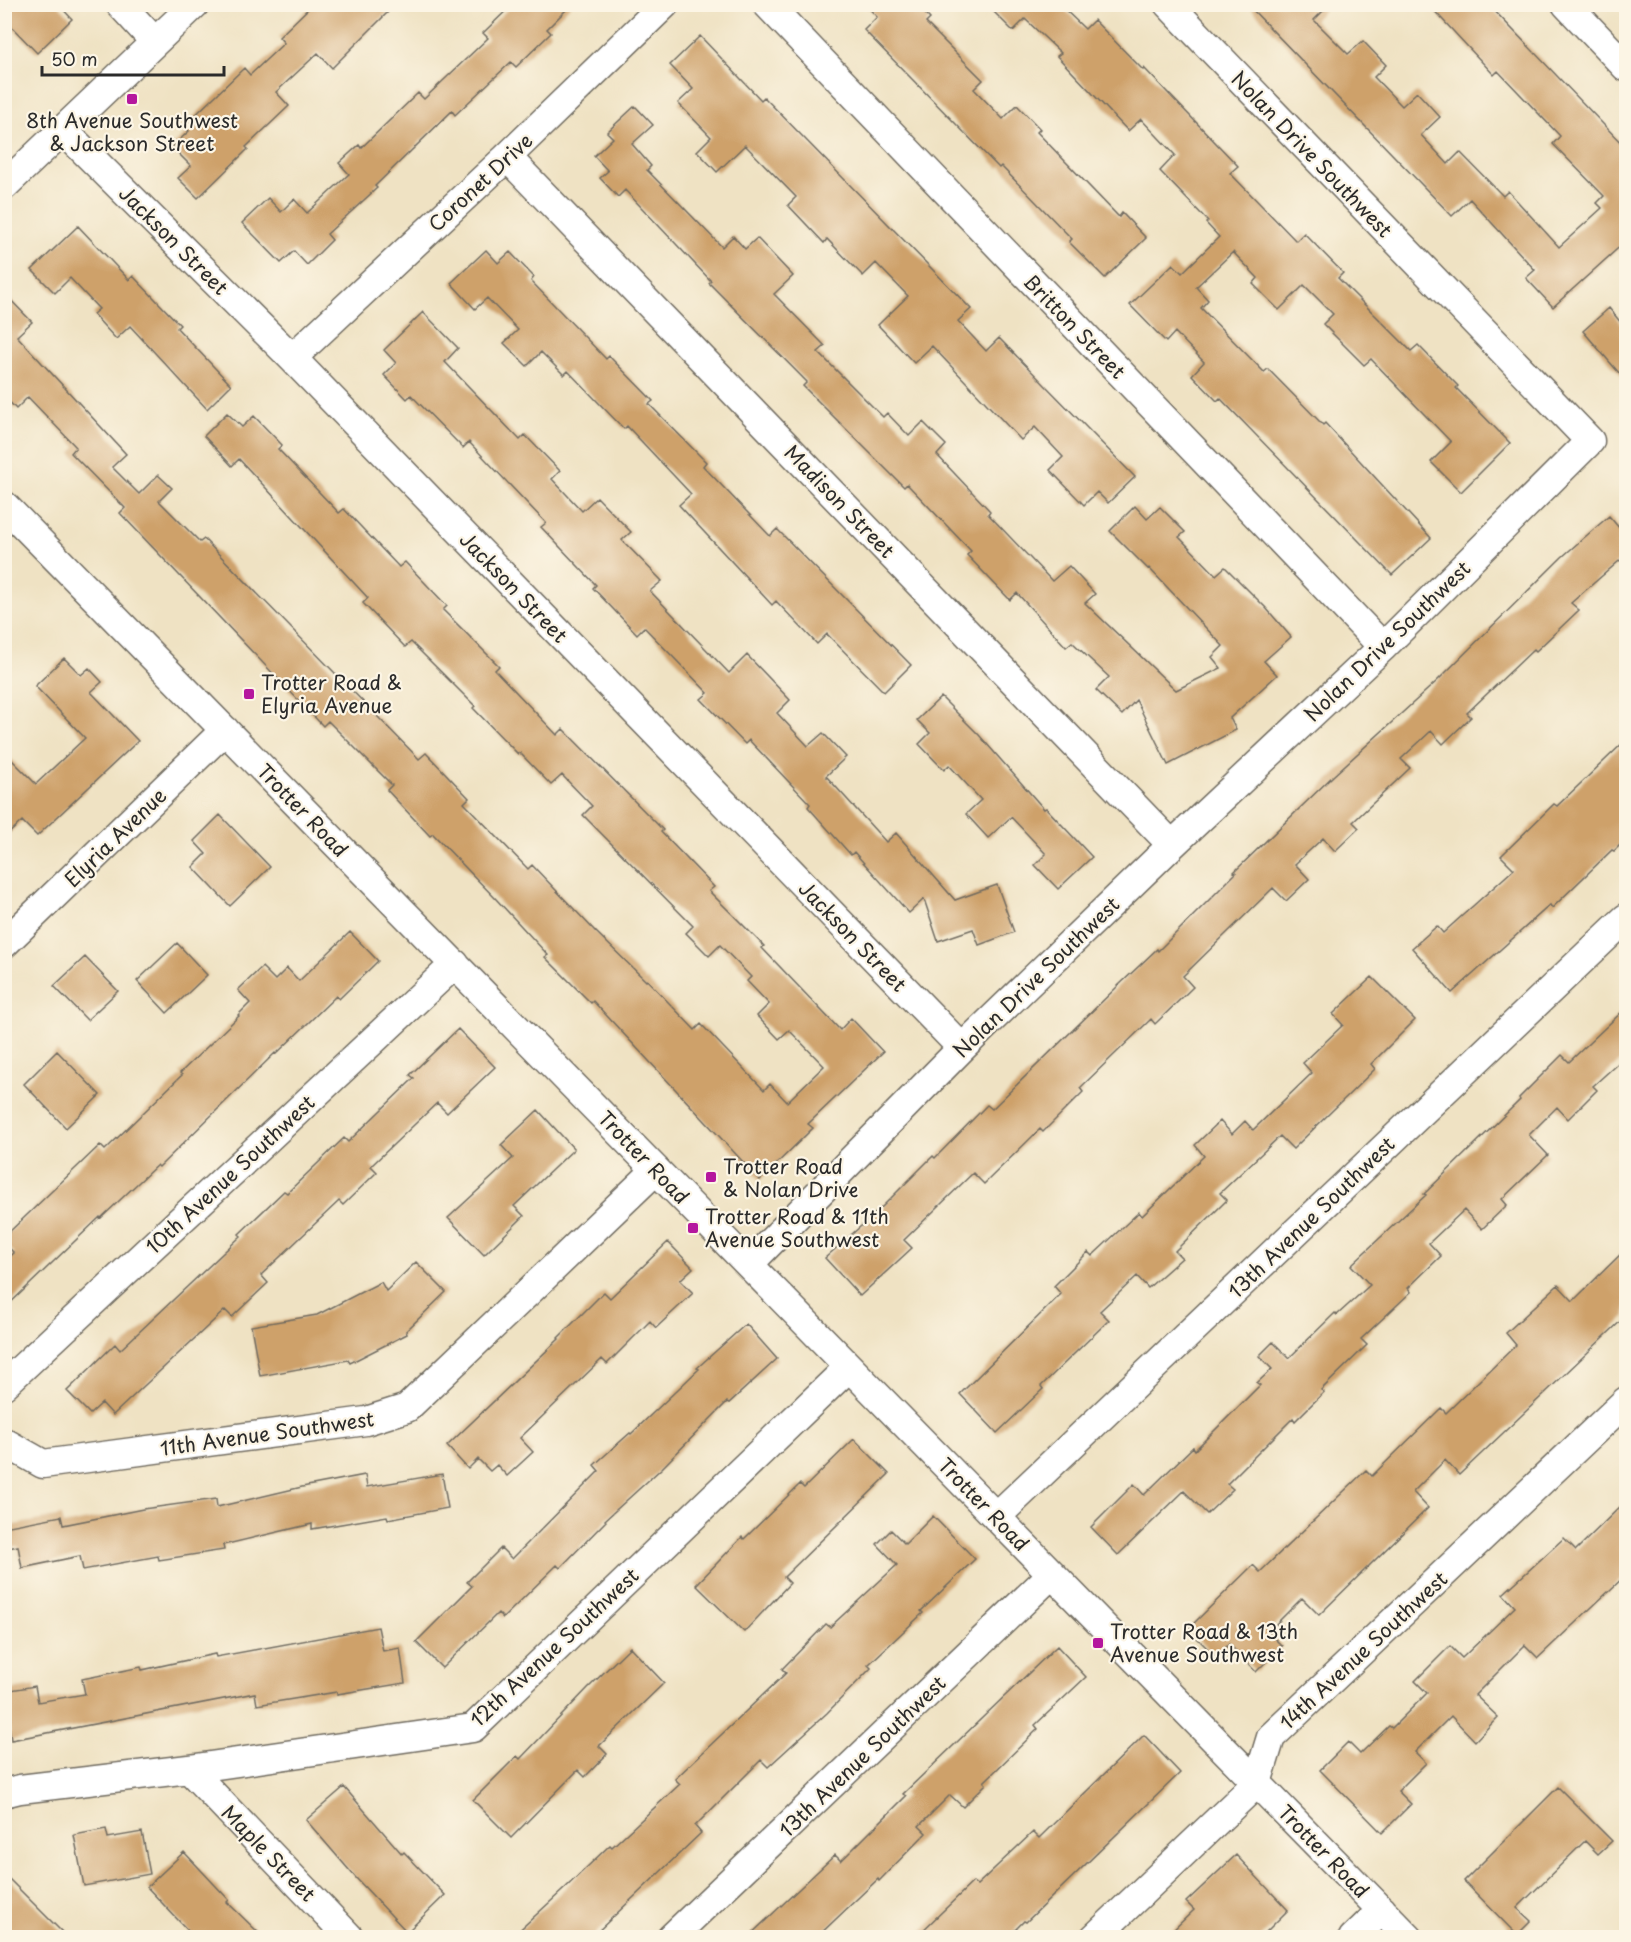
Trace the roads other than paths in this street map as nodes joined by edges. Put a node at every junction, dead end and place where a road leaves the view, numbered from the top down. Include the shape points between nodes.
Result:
1 (120, 4) edge
2 (195, 4) edge
3 (665, 4) edge
4 (767, 4) edge
5 (1168, 4) edge
6 (1566, 4) edge
7 (156, 42) junction
8 (1626, 67) edge
9 (63, 130) junction
10 (507, 157) junction
11 (4, 186) edge
12 (292, 358) junction
13 (4, 505) edge
14 (1383, 647) junction
15 (225, 730) junction
16 (1172, 844) junction
17 (1626, 918) edge
18 (4, 944) edge
19 (455, 964) junction
20 (962, 1048) junction
21 (656, 1170) junction
22 (749, 1264) junction
23 (849, 1367) junction
24 (4, 1384) edge
25 (1626, 1401) edge
26 (4, 1442) edge
27 (996, 1517) junction
28 (1052, 1574) junction
29 (189, 1770) junction
30 (1257, 1783) junction
31 (4, 1793) edge
32 (1382, 1910) junction
33 (350, 1938) edge
34 (671, 1938) edge
35 (1094, 1938) edge
36 (1353, 1938) edge
37 (1409, 1938) edge

1 - 7 street
2 - 7 street
3 - 10 street, Coronet Drive
4 - 14 street, Britton Street
5 - 14 street, Nolan Drive Southwest via 1590,441
6 - 8 street
7 - 9 street
9 - 11 street
9 - 12 street, Jackson Street
10 - 12 street, Coronet Drive
10 - 16 street, Madison Street
12 - 20 street, Jackson Street
13 - 15 street, Trotter Road
14 - 16 street, Nolan Drive Southwest
15 - 18 street, Elyria Avenue
15 - 19 street, Trotter Road
16 - 20 street, Nolan Drive Southwest
17 - 27 street, 13th Avenue Southwest
19 - 21 street, Trotter Road
19 - 24 street, 10th Avenue Southwest
20 - 22 street, Nolan Drive Southwest
21 - 22 street, Trotter Road
21 - 26 street, 11th Avenue Southwest via 407,1408 366,1421 43,1464
22 - 23 street, Trotter Road
23 - 27 street, Trotter Road
23 - 29 street, 12th Avenue Southwest via 473,1728
25 - 30 street, 14th Avenue Southwest via 1271,1737
27 - 28 street, Trotter Road
28 - 30 street, Trotter Road
28 - 34 street, 13th Avenue Southwest
29 - 31 street, 12th Avenue Southwest
29 - 33 street, Maple Street
30 - 32 street, Trotter Road
30 - 35 street, 14th Avenue Southwest
32 - 36 street
32 - 37 street, Trotter Road

